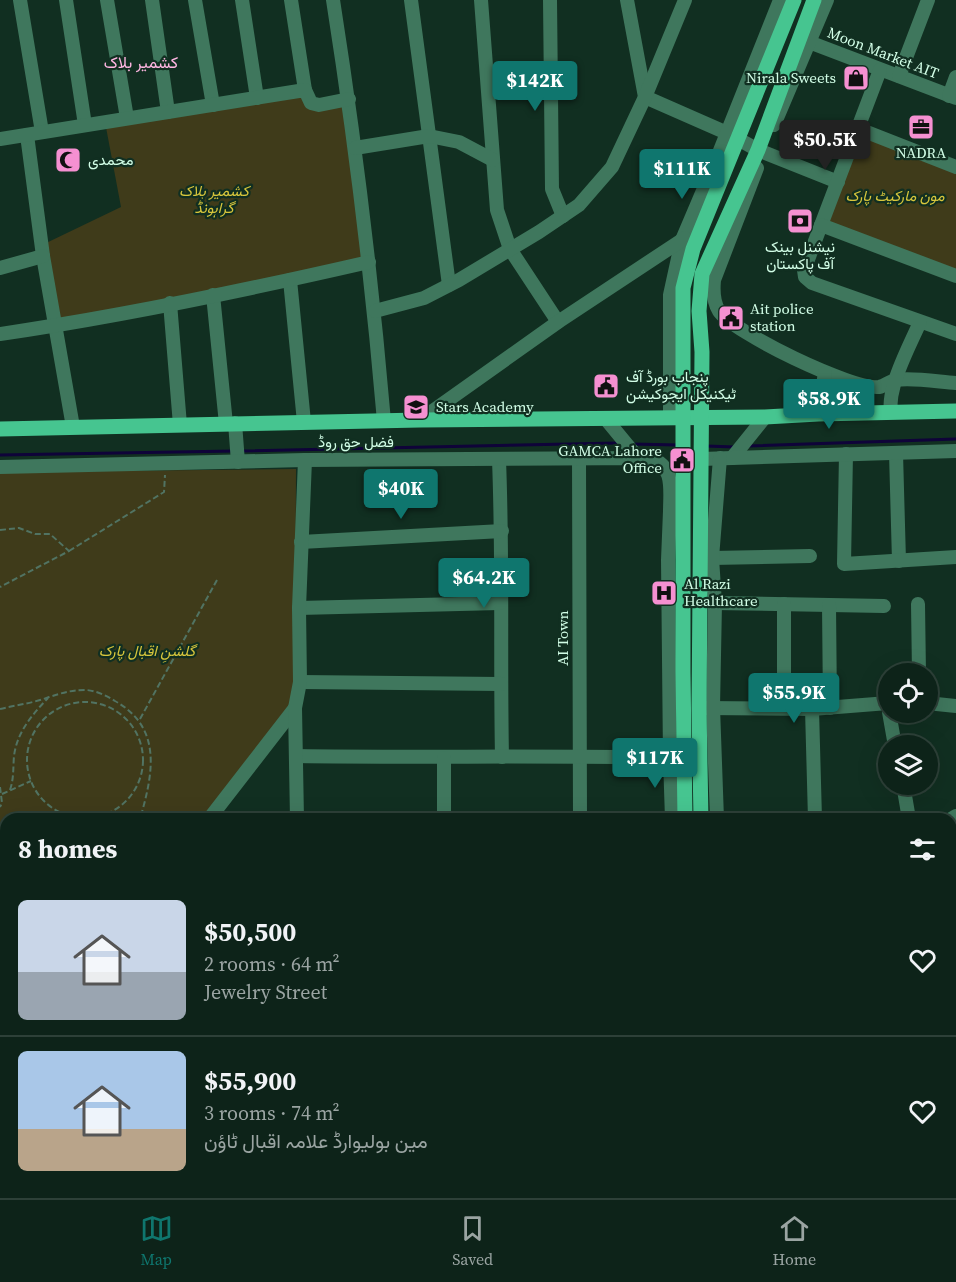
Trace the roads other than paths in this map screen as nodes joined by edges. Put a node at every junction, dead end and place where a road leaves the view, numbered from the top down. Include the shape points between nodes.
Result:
1 (20, 0) edge
2 (66, 0) edge
3 (107, 0) edge
4 (152, 0) edge
5 (195, 0) edge
6 (242, 0) edge
7 (291, 0) edge
8 (333, 0) edge
9 (411, 0) edge
10 (486, 0) edge
11 (550, 0) edge
12 (627, 0) edge
13 (684, 0) edge
14 (780, 0) edge
15 (794, 0) edge
16 (814, 0) edge
17 (827, 0) edge
18 (928, 0) edge
19 (804, 41) junction
20 (880, 70) junction
21 (899, 76) junction
22 (956, 77) edge
23 (305, 90) junction
24 (645, 97) junction
25 (952, 97) edge
26 (257, 98) junction
27 (349, 99) junction
28 (213, 105) junction
29 (168, 112) junction
30 (128, 118) junction
31 (86, 125) junction
32 (859, 129) junction
33 (42, 132) junction
34 (27, 135) junction
35 (429, 136) junction
36 (733, 136) junction
37 (0, 139) edge
38 (355, 148) junction
39 (760, 151) junction
40 (493, 160) junction
41 (956, 167) edge
42 (838, 182) junction
43 (563, 216) junction
44 (821, 225) junction
45 (703, 227) junction
46 (682, 240) junction
47 (510, 249) junction
48 (43, 256) junction
49 (369, 262) junction
50 (0, 268) edge
51 (956, 276) edge
52 (290, 280) junction
53 (449, 285) junction
54 (213, 295) junction
55 (170, 303) junction
56 (716, 304) junction
57 (375, 310) junction
58 (699, 311) junction
59 (558, 322) junction
60 (920, 322) junction
61 (54, 326) junction
62 (0, 334) edge
63 (956, 334) edge
64 (825, 374) junction
65 (896, 380) junction
66 (956, 383) edge
67 (956, 411) edge
68 (891, 412) junction
69 (818, 414) junction
70 (765, 417) junction
71 (605, 418) junction
72 (384, 420) junction
73 (420, 420) junction
74 (678, 421) junction
75 (304, 422) junction
76 (230, 424) junction
77 (701, 424) junction
78 (180, 425) junction
79 (73, 427) junction
80 (0, 429) edge
81 (956, 451) edge
82 (634, 453) junction
83 (896, 453) junction
84 (846, 454) junction
85 (701, 456) junction
86 (729, 456) junction
87 (579, 458) junction
88 (238, 459) junction
89 (305, 460) junction
90 (499, 460) junction
91 (0, 467) edge
92 (677, 511) junction
93 (502, 531) junction
94 (301, 542) junction
95 (810, 556) dead end
96 (956, 557) edge
97 (712, 558) junction
98 (899, 561) junction
99 (500, 603) junction
100 (715, 603) junction
101 (784, 604) junction
102 (918, 604) dead end
103 (829, 605) junction
104 (884, 606) dead end
105 (299, 608) junction
106 (920, 663) edge
107 (300, 682) junction
108 (501, 684) junction
109 (938, 704) edge
110 (956, 706) edge
111 (878, 707) edge
112 (295, 708) junction
113 (706, 708) junction
114 (784, 708) junction
115 (830, 708) junction
116 (812, 709) junction
117 (296, 756) junction
118 (579, 756) junction
119 (502, 757) junction
120 (444, 758) junction
121 (670, 758) junction
122 (905, 795) edge
123 (214, 813) edge
124 (297, 813) edge
125 (444, 813) edge
126 (580, 813) edge
127 (672, 813) edge
128 (685, 813) edge
129 (701, 813) edge
130 (716, 813) edge
131 (816, 813) edge
132 (908, 813) edge

1 - 33 street
2 - 31 street
3 - 30 street
4 - 29 street
5 - 28 street
6 - 26 street
7 - 23 street
8 - 27 street
9 - 35 street
10 - 40 street
11 - 43 street via 552,189
12 - 24 street
13 - 24 street
14 - 36 street
15 - 36 main road
16 - 19 main road
17 - 19 street
18 - 21 street
19 - 20 street, Moon Market AIT
19 - 39 main road
20 - 21 street, Moon Market AIT
20 - 32 street
21 - 25 street, Moon Market AIT
22 - 25 street
23 - 26 street
23 - 27 street via 311,103 319,105
24 - 36 street
24 - 43 street via 612,167 579,205
26 - 28 street
27 - 38 street
28 - 29 street
29 - 30 street
30 - 31 street
31 - 33 street
32 - 41 street
32 - 42 street
33 - 34 street
34 - 37 street
34 - 48 street
35 - 38 street
35 - 40 street via 459,142
35 - 53 street
36 - 39 street
36 - 45 main road
36 - 46 street
38 - 49 street
39 - 42 street
39 - 56 street via 714,280
39 - 58 main road via 702,274
40 - 47 street via 497,210
42 - 44 street
43 - 47 street
44 - 51 street
44 - 60 street via 804,270 805,277 812,283
45 - 46 street
45 - 74 main road via 682,288
46 - 59 street
46 - 74 street via 670,295
47 - 53 street
47 - 59 street
48 - 50 street
48 - 61 street
49 - 52 street
49 - 57 street
52 - 54 street
52 - 75 street
53 - 57 street via 424,298
54 - 55 street
54 - 76 street
55 - 61 street
55 - 78 street
56 - 58 street
56 - 64 street via 735,326
57 - 72 street
58 - 77 main road
59 - 73 street
60 - 63 street
60 - 65 street
61 - 62 street
61 - 79 street
64 - 65 street via 879,387
64 - 69 street
65 - 66 street
65 - 68 street
67 - 68 main road, فضل حق روڈ
68 - 69 main road, فضل حق روڈ
69 - 70 main road, فضل حق روڈ
70 - 77 main road, فضل حق روڈ
70 - 86 street
71 - 73 main road, فضل حق روڈ
71 - 74 main road, فضل حق روڈ
71 - 82 street
72 - 73 main road, فضل حق روڈ
72 - 75 main road, فضل حق روڈ
74 - 77 main road, فضل حق روڈ
74 - 92 main road via 682,453
75 - 76 main road, فضل حق روڈ
76 - 78 main road, فضل حق روڈ
76 - 88 street
77 - 85 main road
78 - 79 main road, فضل حق روڈ
79 - 80 main road, فضل حق روڈ
81 - 83 street
82 - 87 street, فضل حق روڈ
82 - 92 street, فضل حق روڈ via 656,460 666,469
83 - 84 street
83 - 98 street
84 - 86 street
84 - 98 street via 844,564
85 - 86 street
85 - 113 main road
86 - 97 street
87 - 90 street, فضل حق روڈ
87 - 118 street, AI Town
88 - 89 street, فضل حق روڈ
88 - 91 street, فضل حق روڈ
89 - 90 street, فضل حق روڈ
89 - 94 street
90 - 93 street
92 - 121 street, فضل حق روڈ via 668,560
92 - 128 main road
93 - 94 street
93 - 99 street
94 - 105 street
95 - 97 street
96 - 98 street
97 - 100 street
99 - 105 street
99 - 108 street
100 - 101 street
100 - 113 street
101 - 103 street
101 - 114 street
102 - 106 street
103 - 104 street
103 - 115 street
105 - 107 street
107 - 108 street
107 - 112 street
108 - 119 street
109 - 110 street
111 - 115 street
112 - 117 street
112 - 123 street
113 - 114 street
113 - 129 main road
113 - 130 street
114 - 116 street
115 - 116 street
116 - 131 street
117 - 120 street
117 - 124 street
118 - 119 street
118 - 121 street
118 - 126 street, AI Town
119 - 120 street
120 - 125 street
121 - 127 street, فضل حق روڈ
122 - 132 street

